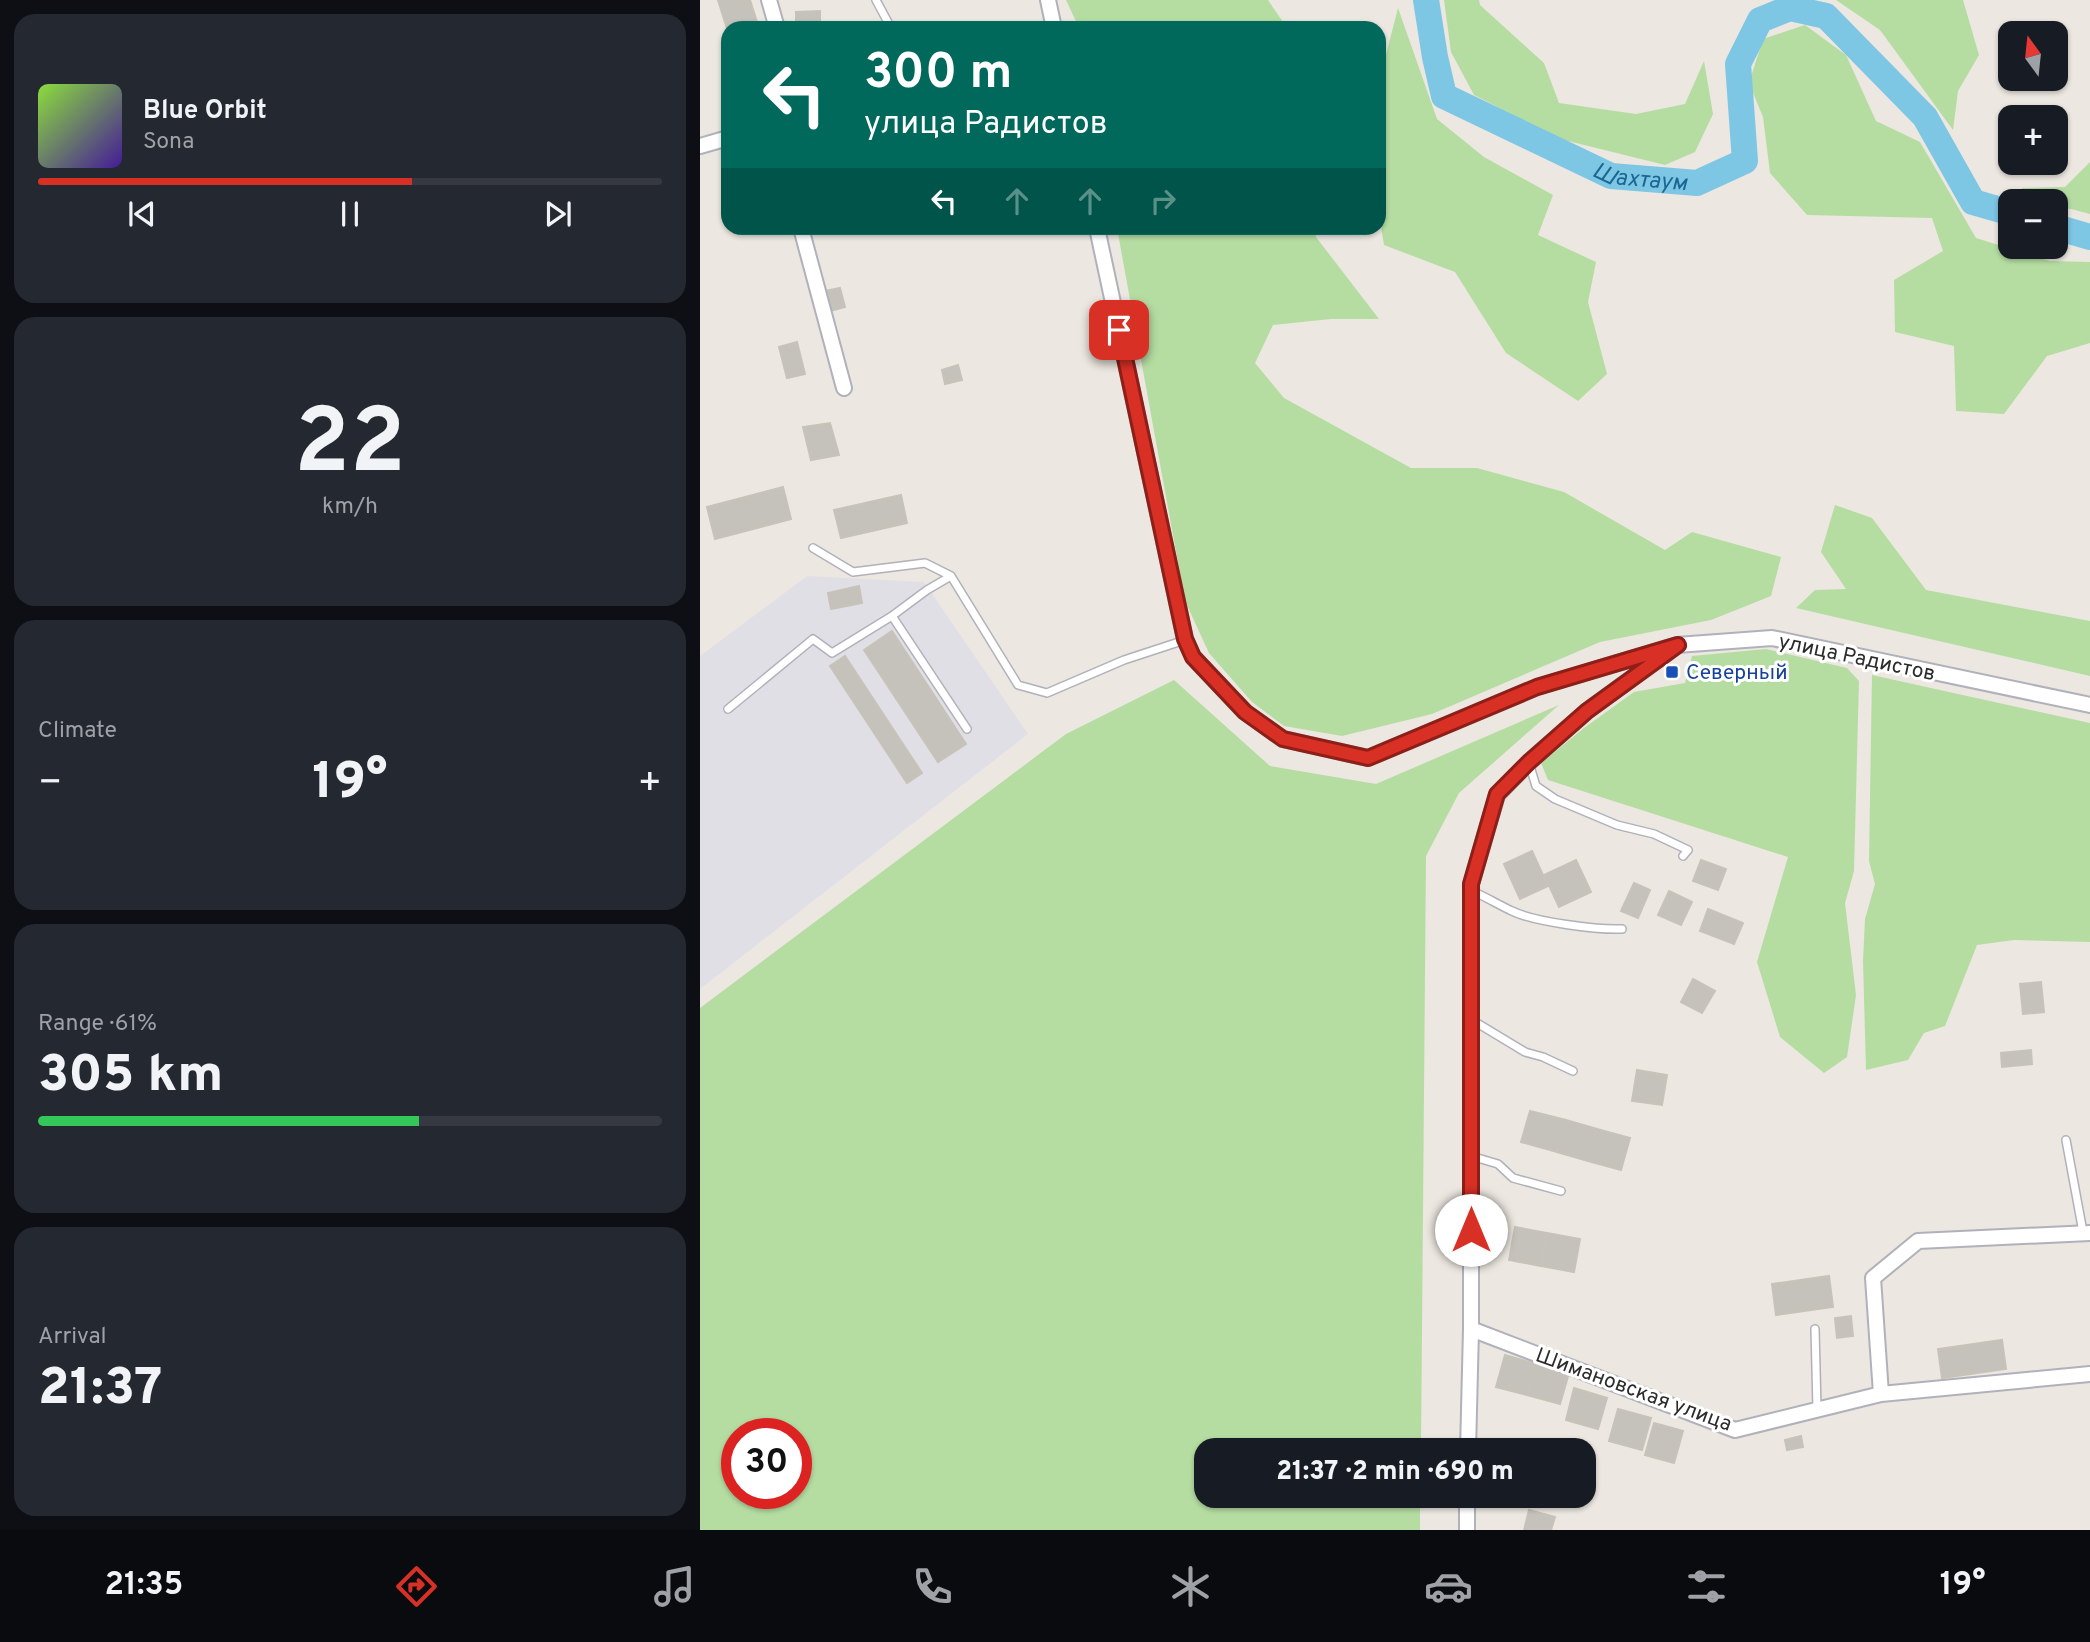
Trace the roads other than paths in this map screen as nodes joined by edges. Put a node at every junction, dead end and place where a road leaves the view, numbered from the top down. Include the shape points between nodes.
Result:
1 (769, 0) edge
2 (876, 0) edge
3 (1048, 0) edge
4 (775, 21) edge
5 (887, 21) edge
6 (1052, 21) edge
7 (721, 140) edge
8 (700, 146) edge
9 (803, 235) edge
10 (1098, 235) edge
11 (844, 388) dead end
12 (813, 548) dead end
13 (951, 576) junction
14 (892, 616) junction
15 (1185, 639) junction
16 (1678, 645) junction
17 (2090, 705) edge
18 (728, 709) dead end
19 (967, 729) dead end
20 (1529, 762) junction
21 (1683, 856) dead end
22 (1472, 890) junction
23 (1622, 929) dead end
24 (1471, 1020) junction
25 (1573, 1070) dead end
26 (2066, 1140) dead end
27 (1471, 1156) junction
28 (1561, 1191) dead end
29 (2087, 1233) edge
30 (1471, 1329) junction
31 (1815, 1329) dead end
32 (2090, 1374) edge
33 (1881, 1394) junction
34 (1817, 1409) junction
35 (1468, 1438) edge
36 (1467, 1508) edge
37 (1467, 1530) edge

1 - 4 street
2 - 5 lane
3 - 6 street
7 - 8 street
9 - 11 street
10 - 15 street, улица Радистов
12 - 13 lane via 853,572 925,563
13 - 14 lane
13 - 15 lane via 1018,685 1047,692
14 - 18 lane via 832,653 813,639
14 - 19 lane
15 - 16 street, улица Радистов via 1193,657 1245,712 1283,739 1368,758 1537,687
16 - 17 street, улица Радистов via 1772,639
16 - 20 street via 1587,711
20 - 21 lane via 1536,786 1555,799 1617,825 1654,834 1688,850
20 - 22 street via 1497,794
22 - 23 lane via 1531,918
22 - 24 street
24 - 25 lane via 1525,1052
24 - 27 street
26 - 29 lane
27 - 28 lane via 1498,1164 1513,1178
27 - 30 street
29 - 33 street via 1918,1241 1909,1248 1873,1278
30 - 34 street, Шимановская улица via 1735,1430
30 - 35 street
31 - 34 lane
32 - 33 street, Шимановская улица
33 - 34 street, Шимановская улица
36 - 37 street

